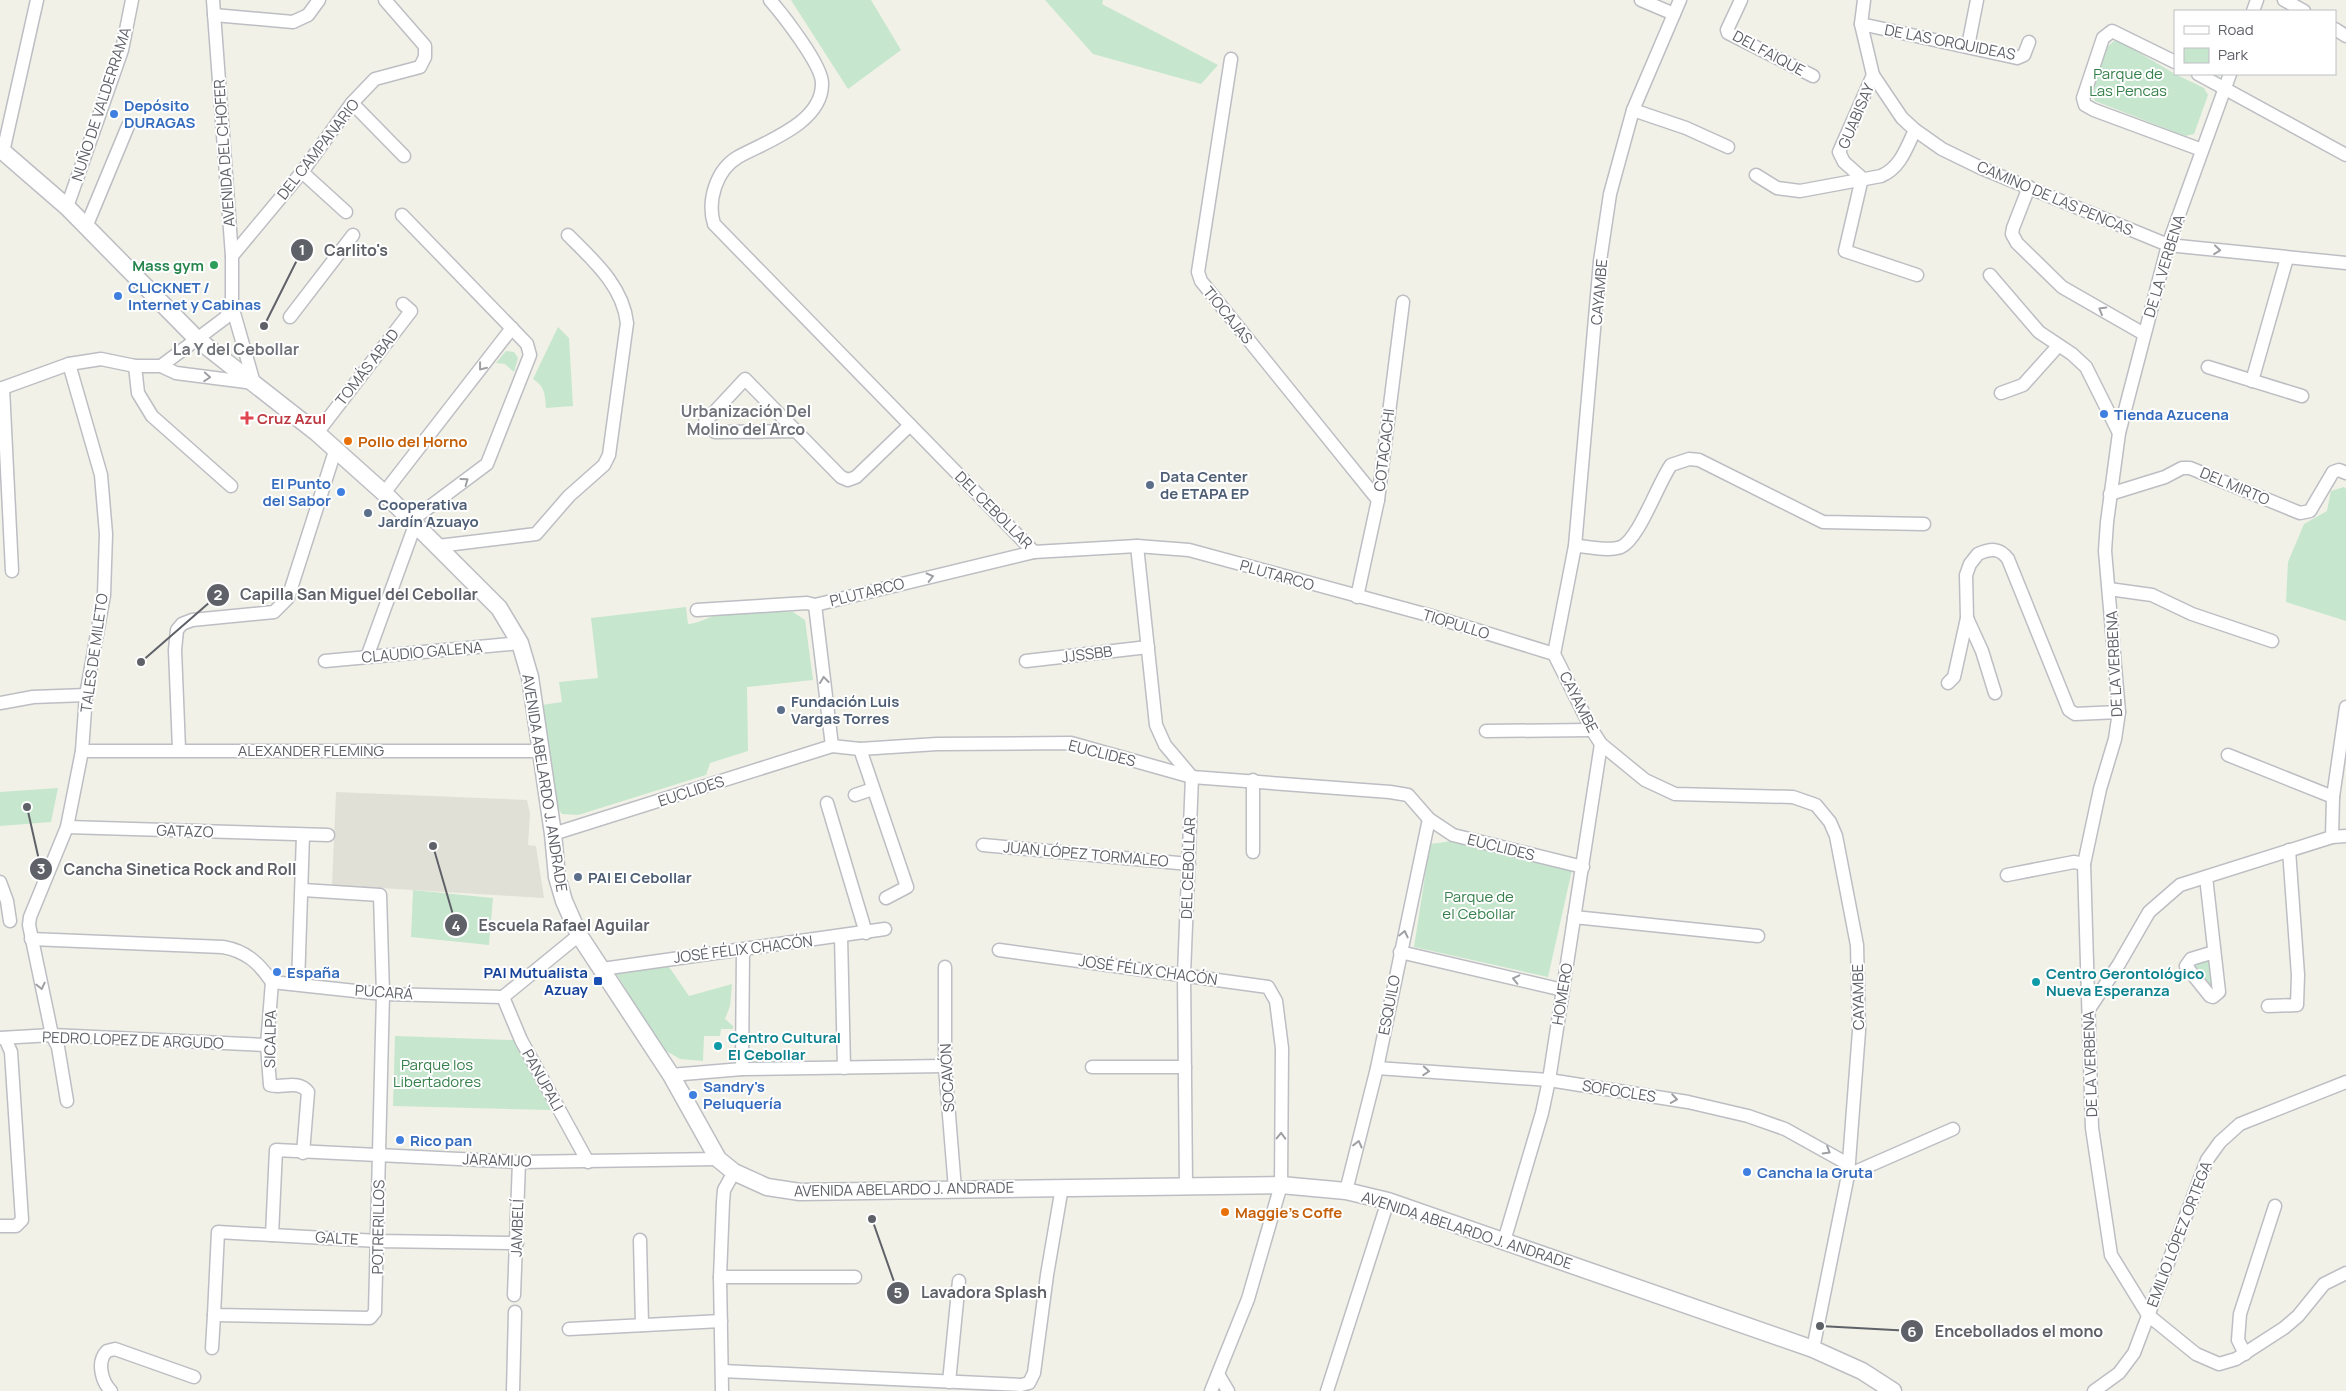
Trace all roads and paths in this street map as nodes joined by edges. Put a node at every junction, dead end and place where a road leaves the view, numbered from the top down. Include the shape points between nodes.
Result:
1 (37, 0) edge
2 (132, 0) edge
3 (213, 0) edge
4 (319, 0) edge
5 (385, 0) edge
6 (770, 0) edge
7 (1640, 0) edge
8 (1680, 0) edge
9 (1741, 0) edge
10 (1863, 0) edge
11 (1976, 0) edge
12 (2284, 0) edge
13 (2302, 10) edge
14 (1674, 14) junction
15 (214, 15) junction
16 (1861, 24) junction
17 (2029, 42) dead end
18 (1968, 46) junction
19 (1231, 59) dead end
20 (2174, 62) edge
21 (1873, 75) junction
22 (2200, 75) edge
23 (2230, 75) edge
24 (1813, 76) dead end
25 (2224, 87) junction
26 (352, 103) junction
27 (1633, 110) junction
28 (128, 126) dead end
29 (1915, 130) junction
30 (1728, 147) dead end
31 (2202, 150) junction
32 (2, 151) edge
33 (2346, 155) edge
34 (404, 156) dead end
35 (302, 172) junction
36 (1756, 176) dead end
37 (1862, 178) junction
38 (2029, 186) junction
39 (67, 207) junction
40 (346, 212) dead end
41 (402, 215) dead end
42 (86, 227) junction
43 (354, 235) dead end
44 (568, 235) dead end
45 (2168, 245) junction
46 (232, 256) junction
47 (2287, 258) junction
48 (2346, 263) edge
49 (1917, 275) dead end
50 (1990, 275) dead end
51 (1403, 302) dead end
52 (403, 304) dead end
53 (232, 306) junction
54 (290, 317) dead end
55 (512, 328) junction
56 (2144, 334) junction
57 (197, 339) junction
58 (2058, 346) junction
59 (69, 364) junction
60 (135, 366) junction
61 (161, 366) junction
62 (2208, 367) dead end
63 (2252, 381) junction
64 (254, 383) junction
65 (1, 388) edge
66 (2001, 393) dead end
67 (2302, 396) dead end
68 (910, 425) junction
69 (796, 431) junction
70 (317, 433) junction
71 (2119, 434) junction
72 (335, 451) junction
73 (2343, 472) edge
74 (231, 486) dead end
75 (384, 493) junction
76 (2110, 494) junction
77 (1378, 500) junction
78 (413, 523) junction
79 (1924, 524) dead end
80 (438, 546) junction
81 (1137, 546) junction
82 (1575, 546) junction
83 (1034, 552) junction
84 (12, 571) dead end
85 (2109, 589) junction
86 (1357, 597) junction
87 (815, 605) junction
88 (697, 610) dead end
89 (1967, 618) junction
90 (2272, 641) dead end
91 (520, 644) junction
92 (1148, 647) junction
93 (1554, 654) junction
94 (367, 657) junction
95 (324, 660) dead end
96 (1026, 662) dead end
97 (1948, 684) dead end
98 (1995, 694) dead end
99 (86, 695) junction
100 (0, 703) edge
101 (2346, 707) edge
102 (2119, 712) junction
103 (1592, 730) junction
104 (1486, 731) dead end
105 (1601, 744) junction
106 (832, 746) junction
107 (179, 749) junction
108 (541, 750) junction
109 (860, 750) junction
110 (82, 751) junction
111 (2228, 754) dead end
112 (1192, 777) junction
113 (1253, 780) junction
114 (873, 789) junction
115 (855, 795) dead end
116 (2333, 797) junction
117 (827, 803) dead end
118 (1429, 819) junction
119 (66, 827) junction
120 (553, 834) junction
121 (303, 835) junction
122 (328, 835) dead end
123 (2346, 836) edge
124 (2332, 837) junction
125 (983, 845) dead end
126 (2289, 850) junction
127 (1253, 852) dead end
128 (1189, 864) junction
129 (2084, 864) junction
130 (1583, 867) junction
131 (2007, 875) dead end
132 (2206, 876) junction
133 (0, 882) edge
134 (303, 890) junction
135 (886, 898) dead end
136 (1574, 917) junction
137 (5, 921) edge
138 (29, 925) junction
139 (884, 929) dead end
140 (866, 933) junction
141 (579, 935) junction
142 (841, 936) junction
143 (1758, 936) dead end
144 (31, 939) junction
145 (743, 950) junction
146 (999, 950) dead end
147 (1400, 952) junction
148 (2214, 952) dead end
149 (945, 966) dead end
150 (602, 969) junction
151 (1184, 974) junction
152 (272, 982) junction
153 (298, 984) junction
154 (1563, 990) junction
155 (383, 994) junction
156 (503, 997) junction
157 (2268, 1006) dead end
158 (2089, 1009) junction
159 (52, 1035) junction
160 (2, 1038) edge
161 (267, 1045) junction
162 (945, 1066) junction
163 (1092, 1067) dead end
164 (1184, 1067) junction
165 (844, 1068) junction
166 (1377, 1068) junction
167 (742, 1069) junction
168 (671, 1075) junction
169 (1549, 1080) junction
170 (2346, 1082) edge
171 (67, 1101) dead end
172 (1953, 1129) dead end
173 (303, 1153) junction
174 (379, 1156) junction
175 (718, 1158) junction
176 (519, 1162) junction
177 (588, 1162) junction
178 (1848, 1169) junction
179 (734, 1172) junction
180 (1281, 1185) junction
181 (1186, 1186) junction
182 (1062, 1187) junction
183 (955, 1189) junction
184 (1346, 1191) junction
185 (1388, 1201) junction
186 (2275, 1206) dead end
187 (0, 1226) edge
188 (272, 1235) junction
189 (378, 1240) junction
190 (640, 1240) dead end
191 (1504, 1241) junction
192 (517, 1243) junction
193 (2346, 1273) edge
194 (855, 1276) dead end
195 (720, 1277) junction
196 (959, 1281) dead end
197 (514, 1295) dead end
198 (515, 1312) dead end
199 (214, 1315) junction
200 (2148, 1315) junction
201 (721, 1321) junction
202 (642, 1325) junction
203 (569, 1329) dead end
204 (212, 1348) dead end
205 (1813, 1349) junction
206 (2245, 1354) junction
207 (722, 1371) junction
208 (1218, 1374) junction
209 (194, 1376) dead end
210 (949, 1382) junction
211 (111, 1391) edge
212 (513, 1391) edge
213 (722, 1391) edge
214 (1211, 1391) edge
215 (1228, 1391) edge
216 (1327, 1391) edge
217 (1893, 1391) edge
218 (2096, 1391) edge

1 - 32 street
2 - 39 street, NUÑO DE VALDERRAMA via 122,50
3 - 15 street, AVENIDA DEL CHOFER
4 - 15 street via 308,15 293,22
5 - 26 street, DEL CAMPANARIO via 425,46 426,57 420,67 376,79
6 - 68 street, DEL CEBOLLAR via 820,72 820,94 812,109 784,136 727,166 714,188 711,215 714,224
7 - 14 street
8 - 14 street, CAYAMBE
9 - 24 street, DEL FAIQUE via 1728,34
10 - 16 street, CAMINO DE LAS PENCAS
11 - 18 street
12 - 13 street
14 - 27 street, CAYAMBE
15 - 46 street, AVENIDA DEL CHOFER
16 - 18 street, DE LAS ORQUIDEAS
16 - 21 street, CAMINO DE LAS PENCAS
17 - 18 street, DE LAS ORQUIDEAS via 2024,55 2017,58
19 - 77 street, TIOCAJAS via 1198,272 1201,281
20 - 31 street via 2112,31 2107,33 2083,98 2085,105
21 - 29 street, CAMINO DE LAS PENCAS via 1895,109
21 - 37 street, GUABISAY via 1839,152 1844,162
22 - 25 street
23 - 25 street, DE LA VERBENA
25 - 31 street, DE LA VERBENA
25 - 33 street
26 - 34 street
26 - 35 street, DEL CAMPANARIO
27 - 30 street
27 - 82 street, CAYAMBE via 1610,194 1600,262
28 - 42 street
29 - 37 street via 1901,159 1891,171 1881,176
29 - 38 street, CAMINO DE LAS PENCAS via 1942,150
31 - 45 street, DE LA VERBENA
32 - 39 street, AVENIDA ABELARDO J. ANDRADE
35 - 40 street
35 - 46 street, DEL CAMPANARIO
36 - 37 street via 1777,188 1794,191
37 - 49 street via 1845,251
38 - 45 street, CAMINO DE LAS PENCAS
56 -> 38 street via 2062,287 2017,243 2012,228
39 - 42 street, AVENIDA ABELARDO J. ANDRADE
41 - 55 street
42 - 57 street, AVENIDA ABELARDO J. ANDRADE
43 - 54 street
44 - 80 street via 599,266 625,309 626,323 609,455 604,465 569,496 536,534
45 -> 47 street, CAMINO DE LAS PENCAS
45 - 56 street, DE LA VERBENA
46 - 53 street, AVENIDA DEL CHOFER
47 - 48 street, CAMINO DE LAS PENCAS
47 - 63 street
50 - 58 street via 2039,332
51 - 77 street, COTACACHI
52 - 70 street, TOMÁS ABAD via 412,311
53 - 57 street via 225,318
53 - 64 street, AVENIDA DEL CHOFER
55 -> 75 street
78 -> 55 street via 482,469 490,456 530,355 527,344
56 - 71 street, DE LA VERBENA
57 - 61 street
57 - 64 street, AVENIDA ABELARDO J. ANDRADE
58 - 66 street via 2023,385
58 - 71 street via 2086,367
59 - 60 street via 101,359
59 - 65 street
59 - 99 street, TALES DE MILETO via 101,475 106,534 104,595
60 - 61 street
60 - 74 street via 138,392 152,416
61 -> 64 street via 176,373
62 - 63 street
63 - 67 street
64 - 70 street, AVENIDA ABELARDO J. ANDRADE
65 - 84 street
68 - 69 street via 856,477 848,480 842,478
68 - 83 street, DEL CEBOLLAR
69 - 69 street via 745,379 705,422 715,432
70 - 72 street, AVENIDA ABELARDO J. ANDRADE
71 - 76 street, DE LA VERBENA
72 - 75 street, AVENIDA ABELARDO J. ANDRADE
72 - 107 street via 288,598 274,612 192,620 177,630
73 - 76 street, DEL MIRTO via 2333,472 2306,513 2296,512 2186,467
75 - 78 street, AVENIDA ABELARDO J. ANDRADE
76 - 85 street, DE LA VERBENA via 2105,551
77 - 86 street, COTACACHI
78 - 80 street, AVENIDA ABELARDO J. ANDRADE
78 - 94 street
79 - 82 street via 1823,522 1699,460 1689,459 1671,465 1635,533 1621,547
80 - 91 street, AVENIDA ABELARDO J. ANDRADE via 499,608
81 - 83 street, DEL CEBOLLAR
81 - 86 street, PLUTARCO via 1189,550
81 - 92 street
82 - 93 street, CAYAMBE
87 -> 83 street, PLUTARCO
85 - 90 street via 2152,595 2192,614
85 - 102 street, DE LA VERBENA
86 - 93 street, TIOPULLO via 1428,614
87 - 88 street, PLUTARCO
106 -> 87 street
89 - 97 street via 1954,677
89 - 98 street via 1982,650
89 - 102 street via 1966,575 1970,564 1986,550 2003,552 2069,710 2075,714
91 - 94 street, CLAUDIO GALENA
91 - 108 street, AVENIDA ABELARDO J. ANDRADE via 530,677
92 - 96 street, JJSSBB
92 - 112 street via 1156,725 1165,745
93 - 103 street, CAYAMBE
94 - 95 street, CLAUDIO GALENA
99 - 100 street via 33,697
99 - 110 street, TALES DE MILETO
101 - 116 street
102 - 129 street, DE LA VERBENA
103 - 104 street
103 - 105 street, CAYAMBE
105 - 130 street, HOMERO
105 - 178 street, CAYAMBE via 1645,780 1675,794 1806,800 1816,805 1830,822 1840,851 1857,945 1859,1031
106 - 109 street, EUCLIDES
106 - 120 street, EUCLIDES
107 - 108 street, ALEXANDER FLEMING
107 - 110 street, ALEXANDER FLEMING
108 - 120 street, AVENIDA ABELARDO J. ANDRADE
109 - 112 street, EUCLIDES via 937,744 1071,743
109 - 114 street
110 - 119 street, TALES DE MILETO
111 - 116 street
112 - 113 street, EUCLIDES
112 - 128 street, DEL CEBOLLAR
113 - 118 street, EUCLIDES via 1408,795
113 - 127 street
114 - 115 street
114 - 135 street via 907,887
116 - 124 street
117 - 140 street
118 - 130 street, EUCLIDES via 1453,835
147 -> 118 street, ESQUILO
119 - 121 street, GATAZO
119 - 138 street, TALES DE MILETO
120 - 141 street, AVENIDA ABELARDO J. ANDRADE via 556,877
121 - 122 street, GATAZO
121 - 134 street
123 - 124 street
124 - 126 street
125 - 128 street, JUAN LÓPEZ TORMALEO
126 - 132 street
126 - 157 street via 2298,975 2297,1005
128 - 151 street, DEL CEBOLLAR
129 - 131 street via 2074,862
129 - 158 street, DE LA VERBENA
130 - 136 street, HOMERO
132 - 148 street
132 - 158 street via 2180,885 2149,912
133 - 137 street via 7,901
134 - 153 street
134 - 155 street, POTRERILLOS via 380,895
136 - 143 street
136 - 154 street, HOMERO
137 - 138 street
138 - 144 street, TALES DE MILETO
139 - 140 street, JOSÉ FÉLIX CHACÓN
140 - 142 street, JOSÉ FÉLIX CHACÓN
141 - 150 street, AVENIDA ABELARDO J. ANDRADE
141 - 156 street
142 - 145 street, JOSÉ FÉLIX CHACÓN
142 - 165 street
144 - 152 street via 235,949 255,960
144 -> 159 street, TALES DE MILETO
145 - 150 street, JOSÉ FÉLIX CHACÓN
145 - 167 street
146 - 151 street, JOSÉ FÉLIX CHACÓN
154 -> 147 street
147 - 166 street, ESQUILO
149 - 162 street, SOCAVÓN
150 - 168 street, AVENIDA ABELARDO J. ANDRADE
151 - 164 street, DEL CEBOLLAR
180 -> 151 street, JOSÉ FÉLIX CHACÓN via 1282,1048 1276,1001 1268,987
152 - 153 street, PUCARÁ
152 - 161 street, SICALPA
153 - 155 street, PUCARÁ
154 - 169 street, HOMERO
155 - 156 street, PUCARÁ
155 - 174 street, POTRERILLOS
156 - 177 street, PANUPALI via 521,1040
158 - 200 street, DE LA VERBENA via 2092,1128 2108,1240 2117,1268
159 - 160 street, PEDRO LOPEZ DE ARGUDO
159 - 161 street, PEDRO LOPEZ DE ARGUDO
159 - 171 street, TALES DE MILETO via 58,1047
160 - 187 street via 11,1052 22,1220 16,1226
161 - 173 street, SICALPA via 270,1085 296,1085 308,1092
162 - 165 street
162 - 183 street, SOCAVÓN
163 - 164 street
164 - 181 street, DEL CEBOLLAR
165 - 167 street
166 -> 169 street, SOFOCLES
184 -> 166 street, ESQUILO
167 - 168 street
168 - 175 street, AVENIDA ABELARDO J. ANDRADE
169 -> 178 street, SOFOCLES via 1688,1102 1748,1116 1786,1129
169 - 191 street, HOMERO
170 - 200 street, EMILIO LÓPEZ ORTEGA via 2240,1124 2220,1142 2207,1160
172 - 178 street
173 - 174 street, JARAMIJO
173 - 188 street, JARAMIJO via 276,1150
174 - 176 street, JARAMIJO
174 - 189 street, POTRERILLOS
175 - 177 street, JARAMIJO
175 - 179 street, AVENIDA ABELARDO J. ANDRADE
176 - 177 street, JARAMIJO
176 - 192 street, JAMBELÍ
178 - 205 street, CAYAMBE
179 - 183 street, AVENIDA ABELARDO J. ANDRADE via 767,1186 800,1192
179 - 195 street via 724,1190
180 - 181 street, AVENIDA ABELARDO J. ANDRADE
180 - 184 street, AVENIDA ABELARDO J. ANDRADE
180 - 208 street via 1248,1299
181 - 182 street, AVENIDA ABELARDO J. ANDRADE
182 - 183 street, AVENIDA ABELARDO J. ANDRADE
182 - 210 street via 1034,1374 1029,1383
184 - 185 street, AVENIDA ABELARDO J. ANDRADE
185 - 191 street, AVENIDA ABELARDO J. ANDRADE
185 - 216 street
186 - 206 street via 2240,1314 2238,1340
188 - 189 street, GALTE
188 - 199 street, GALTE via 218,1232
189 - 192 street, GALTE
189 - 199 street, POTRERILLOS via 376,1304 370,1318
190 - 202 street
191 - 205 street, AVENIDA ABELARDO J. ANDRADE
192 - 197 street, JAMBELÍ
193 - 206 street, DE LA VERBENA via 2324,1284 2298,1316
194 - 195 street
195 - 201 street
196 - 210 street
198 - 212 street
199 - 204 street
200 - 206 street, DE LA VERBENA via 2208,1360 2228,1363
200 - 218 street, EMILIO LÓPEZ ORTEGA via 2138,1344 2125,1366
201 - 202 street
201 - 207 street
202 - 203 street
205 - 217 street, AVENIDA ABELARDO J. ANDRADE via 1862,1371
207 - 210 street
207 - 213 street
208 - 214 street
208 - 215 street
209 - 211 street via 115,1349 106,1351 101,1363 106,1386

